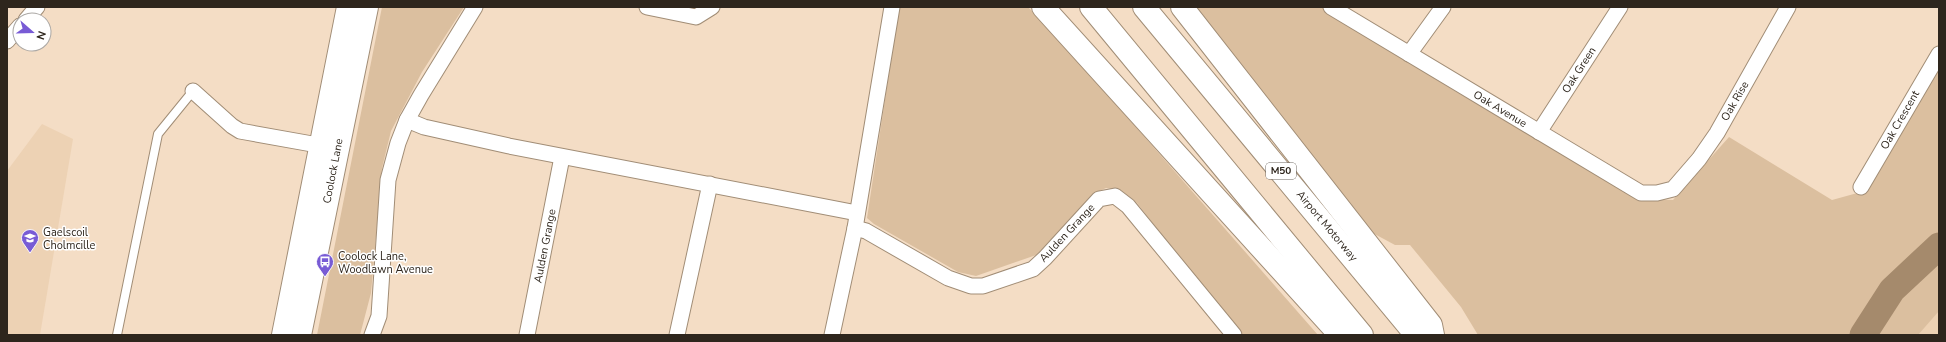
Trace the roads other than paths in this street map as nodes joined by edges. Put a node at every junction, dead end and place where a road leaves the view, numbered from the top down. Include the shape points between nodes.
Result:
1 (348, 7) edge
2 (367, 7) edge
3 (475, 7) edge
4 (647, 7) edge
5 (712, 7) edge
6 (892, 7) edge
7 (1043, 7) edge
8 (1091, 7) edge
9 (1144, 7) edge
10 (1182, 7) edge
11 (1331, 7) edge
12 (1443, 7) edge
13 (1620, 7) edge
14 (1788, 7) edge
15 (1409, 54) junction
16 (1939, 54) edge
17 (192, 91) joint
18 (407, 120) junction
19 (1539, 132) junction
20 (329, 147) junction
21 (562, 157) junction
22 (710, 184) junction
23 (1861, 187) dead end
24 (1673, 188) joint
25 (857, 213) junction
26 (855, 228) junction
27 (117, 335) edge
28 (283, 335) edge
29 (300, 335) edge
30 (372, 335) edge
31 (527, 335) edge
32 (678, 335) edge
33 (832, 335) edge
34 (1234, 335) edge
35 (1340, 335) edge
36 (1362, 335) edge
37 (1416, 335) edge
38 (1433, 335) edge

1 - 20 main road, Coolock Lane
2 - 20 main road, Coolock Lane
3 - 18 street
4 - 5 street via 696,17
6 - 25 street
7 - 35 main road
8 - 36 main road
9 - 37 main road, Airport Motorway / M50
10 - 38 main road via 1431,325
11 - 15 street, Oak Avenue
12 - 15 street
13 - 19 street, Oak Green
14 - 24 street, Oak Rise via 1717,132 1699,159
15 - 19 street, Oak Avenue
16 - 23 street, Oak Crescent
17 - 20 street via 240,131
17 - 27 lane via 158,134
18 - 21 street via 424,127
18 - 30 street via 388,180 378,316
19 - 24 street, Oak Avenue via 1641,193 1657,193
20 - 28 main road, Coolock Lane
20 - 29 main road, Coolock Lane
21 - 22 street
21 - 31 street, Aulden Grange
22 - 25 street
22 - 32 street
25 - 26 street
26 - 33 street
26 - 34 street, Aulden Grange via 866,231 948,278 971,286 983,286 1033,268 1098,199 1115,196 1128,206

